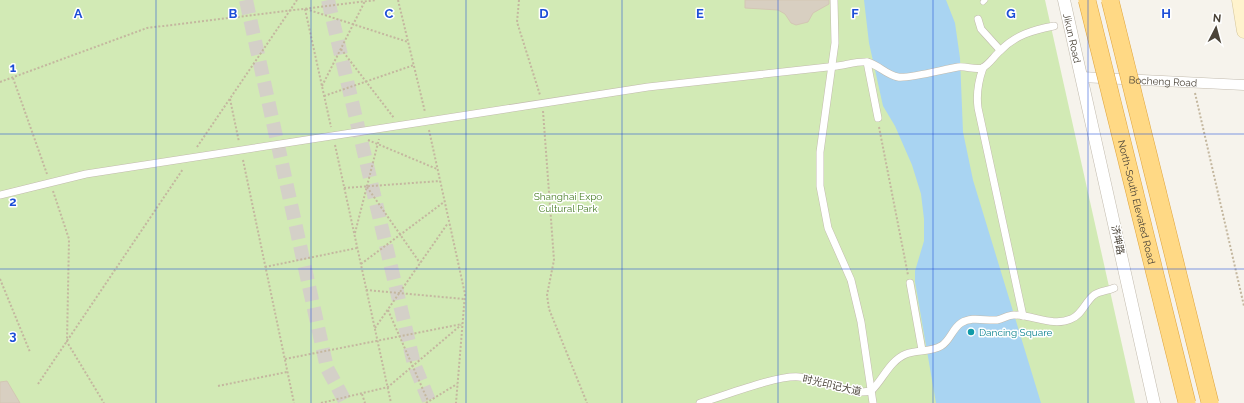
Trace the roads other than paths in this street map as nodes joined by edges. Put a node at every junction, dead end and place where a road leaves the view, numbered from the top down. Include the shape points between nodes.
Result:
1 (834, 0) edge
2 (1064, 0) edge
3 (1087, 0) edge
4 (1110, 0) edge
5 (1239, 0) edge
6 (978, 19) dead end
7 (1054, 26) dead end
8 (1244, 31) edge
9 (1000, 50) junction
10 (867, 62) junction
11 (832, 67) junction
12 (983, 68) junction
13 (1081, 77) junction
14 (1244, 85) edge
15 (878, 118) road end
16 (0, 195) edge
17 (910, 283) road end
18 (1114, 288) dead end
19 (1023, 316) junction
20 (922, 350) junction
21 (871, 391) junction
22 (700, 403) edge
23 (873, 403) edge
24 (1154, 403) edge
25 (1186, 403) edge
26 (1210, 403) edge

1 - 11 street via 835,43
2 - 13 street, Jikun Road
3 - 25 highway, North-South Elevated Road, bridge
4 - 26 highway, bridge
5 - 8 main road
6 - 9 street via 981,29
7 - 9 street via 1029,31
9 - 12 street
10 - 11 street
10 - 12 street via 899,77 960,67
10 - 15 street
11 - 16 street via 648,87 333,135 86,174
11 - 21 street via 820,152 820,186 828,228 851,280 861,322
12 - 19 street via 976,96
13 - 14 street, Bocheng Road
13 - 24 street, 济坤路
17 - 20 street
18 - 19 street via 1093,296 1072,319 1051,321
19 - 20 street via 1014,315 996,320 978,319 961,323 947,342 939,347
20 - 21 street via 904,355 893,362 880,383
21 - 22 street, 时光印记大道 via 855,392 807,378 786,378
21 - 23 street

